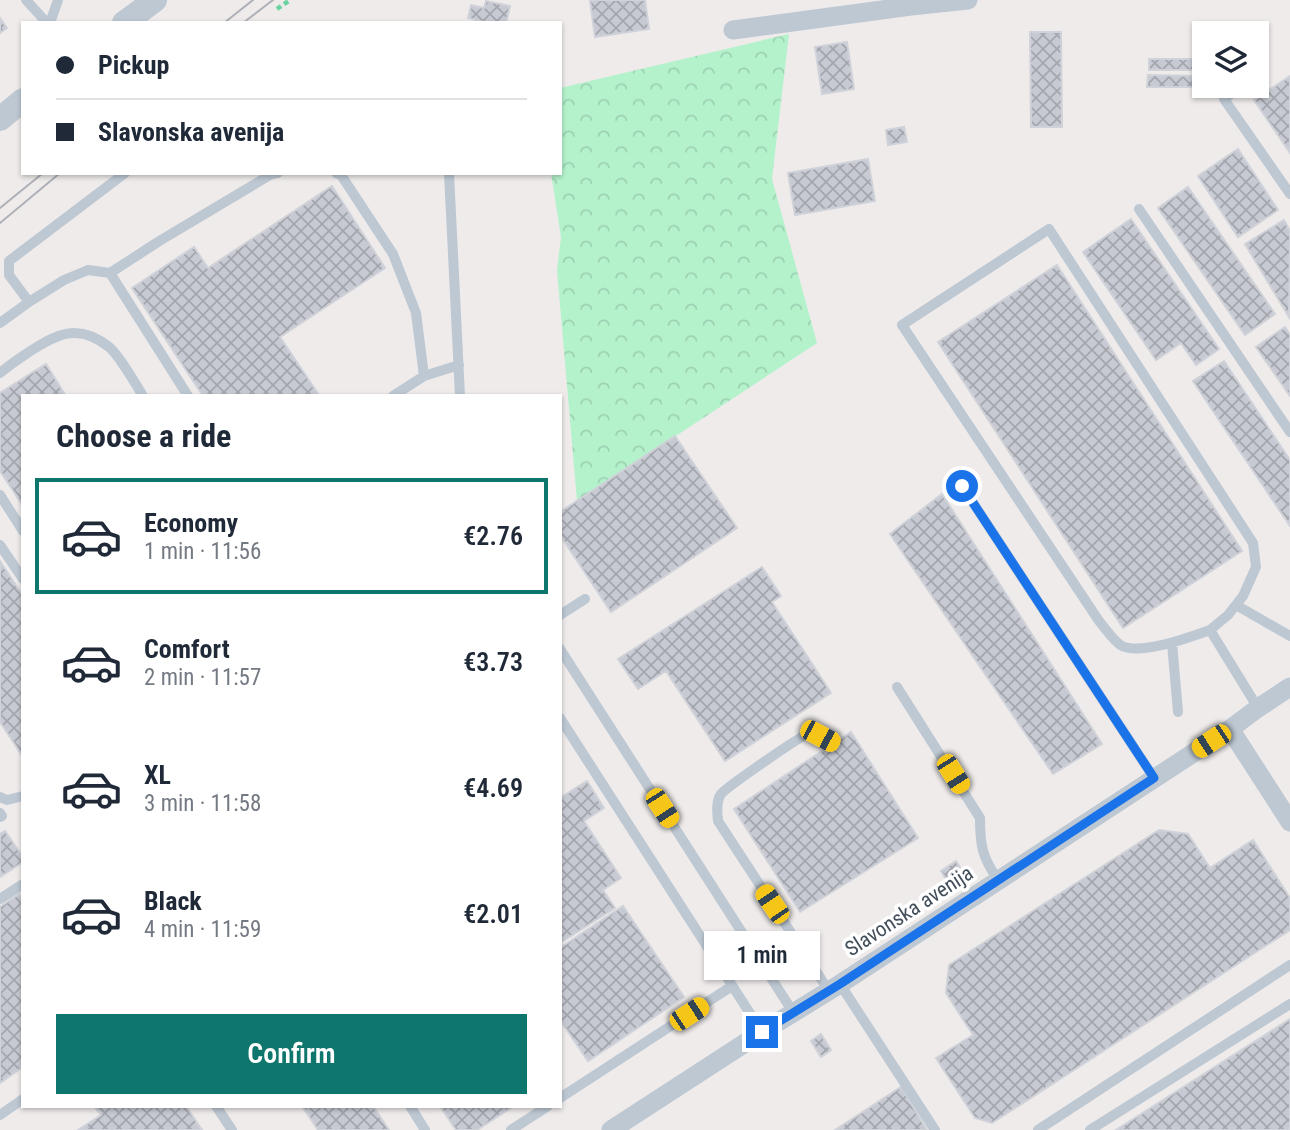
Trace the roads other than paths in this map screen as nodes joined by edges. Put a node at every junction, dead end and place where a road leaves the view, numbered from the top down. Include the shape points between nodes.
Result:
1 (26, 0) edge
2 (58, 0) edge
3 (155, 0) edge
4 (968, 0) edge
5 (46, 21) edge
6 (49, 21) edge
7 (127, 21) edge
8 (733, 30) dead end
9 (1225, 98) edge
10 (21, 102) edge
11 (0, 118) edge
12 (122, 175) edge
13 (270, 175) edge
14 (341, 175) edge
15 (449, 175) edge
16 (1290, 194) edge
17 (1139, 209) dead end
18 (110, 273) junction
19 (29, 302) junction
20 (0, 323) edge
21 (459, 365) junction
22 (0, 373) edge
23 (424, 376) junction
24 (142, 394) edge
25 (187, 394) edge
26 (396, 394) edge
27 (460, 394) edge
28 (1290, 432) edge
29 (962, 486) dead end
30 (0, 495) edge
31 (21, 528) edge
32 (0, 545) edge
33 (21, 576) edge
34 (585, 599) dead end
35 (1236, 605) junction
36 (562, 614) edge
37 (1210, 630) junction
38 (1290, 636) edge
39 (1172, 643) junction
40 (562, 652) edge
41 (897, 687) dead end
42 (1290, 687) edge
43 (1258, 708) junction
44 (1178, 712) dead end
45 (562, 721) edge
46 (1230, 729) junction
47 (834, 743) dead end
48 (1154, 778) junction
49 (21, 796) edge
50 (0, 797) edge
51 (1290, 822) edge
52 (998, 880) junction
53 (21, 885) edge
54 (0, 899) edge
55 (1290, 965) edge
56 (732, 986) junction
57 (834, 987) junction
58 (1290, 1004) edge
59 (793, 1013) junction
60 (762, 1032) junction
61 (562, 1097) edge
62 (21, 1100) edge
63 (217, 1108) edge
64 (411, 1108) edge
65 (545, 1108) edge
66 (0, 1115) edge
67 (232, 1130) edge
68 (425, 1130) edge
69 (511, 1130) edge
70 (611, 1130) edge
71 (935, 1130) edge
72 (1038, 1130) edge
73 (1090, 1130) edge

1 - 5 lane
2 - 6 lane
3 - 7 street
4 - 8 street
9 - 16 lane
10 - 11 street
12 - 19 lane via 9,261 9,275
13 - 18 lane
14 - 23 lane via 393,254 416,313
15 - 21 lane
17 - 28 lane
18 - 19 lane via 88,270
18 - 25 lane
19 - 20 lane
21 - 23 lane
21 - 27 lane
22 - 24 lane via 55,336 87,333 110,348
23 - 26 lane
29 - 48 lane
30 - 31 lane
32 - 33 lane
34 - 36 lane
35 - 37 lane
35 - 38 lane
35 - 39 lane via 1256,568 1253,543 1049,229 902,326 1111,636 1123,646 1140,648
37 - 39 lane
37 - 43 lane
39 - 44 lane
40 - 59 lane
41 - 52 lane via 980,818 980,842
42 - 43 street, Slavonska avenija
43 - 46 street, Slavonska avenija
45 - 56 lane
46 - 48 street, Slavonska avenija
46 - 51 street
47 - 57 lane via 808,734 721,794 717,806 718,821
48 - 52 street, Slavonska avenija
49 - 50 lane
52 - 57 street, Slavonska avenija
53 - 54 lane
55 - 72 lane
56 - 60 lane
56 - 61 lane
57 - 59 street, Slavonska avenija
57 - 71 lane
58 - 73 lane
59 - 60 street, Slavonska avenija
60 - 70 street, Slavonska avenija
62 - 66 lane
63 - 67 lane
64 - 68 lane
65 - 69 lane

